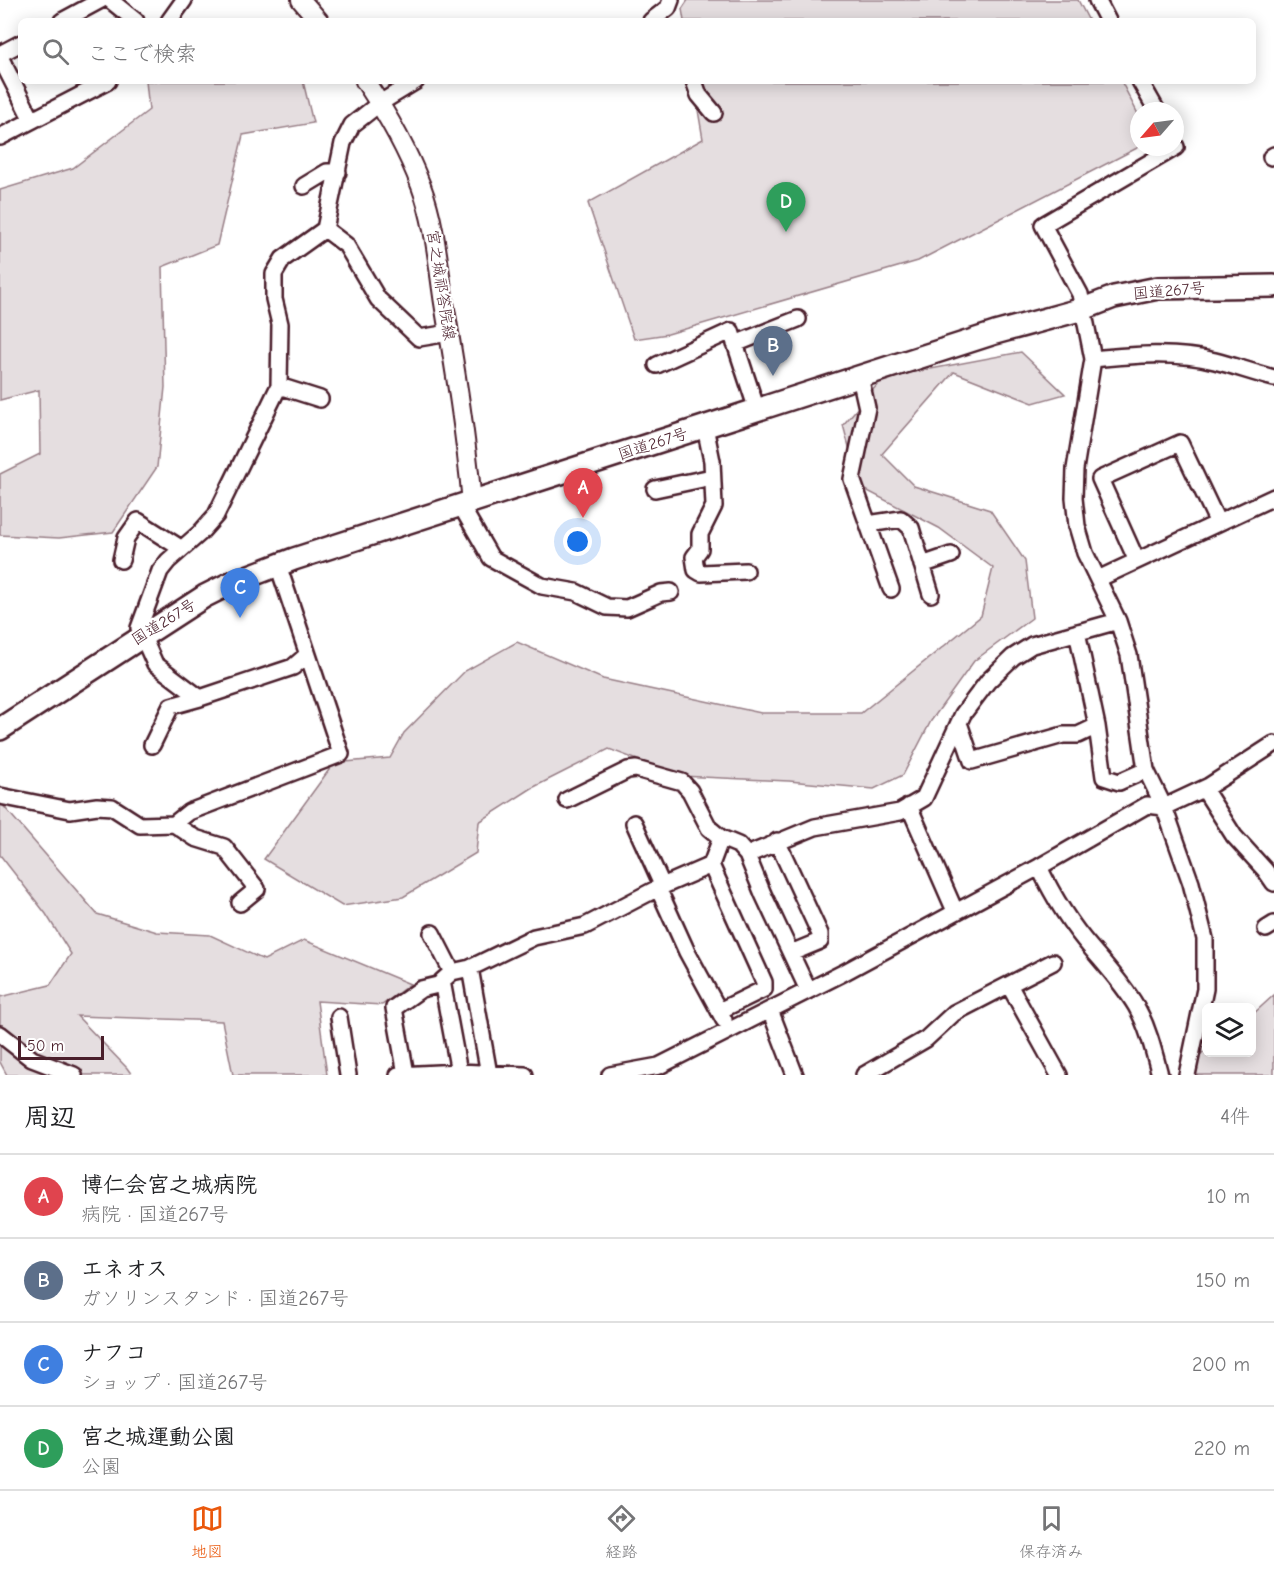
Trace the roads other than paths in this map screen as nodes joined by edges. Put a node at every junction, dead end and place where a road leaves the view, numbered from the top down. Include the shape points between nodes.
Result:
1 (101, 0) edge
2 (110, 0) edge
3 (184, 0) edge
4 (301, 0) edge
5 (1097, 0) edge
6 (670, 10) edge
7 (68, 18) edge
8 (132, 18) edge
9 (171, 18) edge
10 (317, 18) edge
11 (656, 18) edge
12 (1106, 18) edge
13 (18, 45) edge
14 (0, 55) edge
15 (102, 84) edge
16 (367, 84) edge
17 (411, 84) edge
18 (695, 84) edge
19 (1142, 84) edge
20 (1152, 102) edge
21 (380, 103) junction
22 (714, 113) dead end
23 (32, 120) junction
24 (0, 137) edge
25 (1161, 156) edge
26 (338, 172) junction
27 (304, 186) dead end
28 (325, 229) junction
29 (1274, 286) edge
30 (1083, 309) junction
31 (798, 319) dead end
32 (449, 333) junction
33 (735, 344) junction
34 (1094, 359) junction
35 (657, 365) dead end
36 (860, 377) junction
37 (1274, 378) edge
38 (279, 386) junction
39 (320, 399) dead end
40 (757, 410) junction
41 (705, 427) junction
42 (712, 477) junction
43 (656, 489) dead end
44 (1274, 497) edge
45 (467, 504) junction
46 (1218, 523) junction
47 (868, 524) junction
48 (182, 549) junction
49 (951, 555) dead end
50 (1136, 559) junction
51 (121, 560) dead end
52 (278, 565) junction
53 (922, 565) junction
54 (746, 571) dead end
55 (1098, 579) junction
56 (891, 589) dead end
57 (671, 592) dead end
58 (931, 594) dead end
59 (1118, 621) junction
60 (1077, 632) junction
61 (142, 636) junction
62 (307, 656) junction
63 (200, 698) junction
64 (959, 723) junction
65 (1096, 726) junction
66 (0, 729) edge
67 (1274, 744) edge
68 (152, 745) dead end
69 (1146, 770) junction
70 (1204, 789) junction
71 (0, 796) edge
72 (567, 800) dead end
73 (909, 806) junction
74 (1164, 807) junction
75 (634, 823) dead end
76 (174, 824) junction
77 (721, 838) junction
78 (777, 841) junction
79 (747, 855) junction
80 (711, 865) junction
81 (1039, 867) junction
82 (1270, 867) edge
83 (1274, 883) edge
84 (660, 887) junction
85 (240, 903) dead end
86 (955, 911) junction
87 (432, 933) dead end
88 (791, 953) junction
89 (1053, 962) dead end
90 (470, 968) junction
91 (447, 978) junction
92 (1009, 985) junction
93 (808, 990) junction
94 (770, 1010) junction
95 (719, 1011) junction
96 (339, 1017) dead end
97 (729, 1030) junction
98 (0, 1034) edge
99 (459, 1072) junction
100 (443, 1074) edge
101 (497, 1074) edge
102 (74, 1075) edge
103 (348, 1075) edge
104 (402, 1075) edge
105 (525, 1075) edge
106 (610, 1075) edge
107 (795, 1075) edge
108 (864, 1075) edge
109 (1059, 1075) edge
110 (1160, 1075) edge
111 (1186, 1075) edge

1 - 7 street
2 - 8 street
3 - 9 street
4 - 10 main road
5 - 12 street
6 - 11 street
13 - 14 street
14 - 23 street
15 - 23 street
16 - 21 main road, 宮之城祁答院線
17 - 21 street
18 - 22 street
19 - 20 street
21 - 26 street via 352,125 343,143
21 - 32 main road, 宮之城祁答院線 via 421,187 432,228
23 - 24 street
25 - 30 street via 1043,225 1080,294
26 - 27 street via 327,172
26 - 28 street
28 - 32 street via 346,245 378,299 408,330 419,338
28 - 38 street via 283,259 274,274 280,324
29 - 30 highway, 国道267号 via 1158,288 1114,297
30 - 34 street
30 - 36 highway, 国道267号
31 - 33 street
32 - 45 main road, 宮之城祁答院線 via 465,432
33 - 35 street via 731,331
33 - 40 street
34 - 37 street via 1171,355 1213,361
34 - 55 street via 1075,469 1074,498 1077,526
36 - 40 highway, 国道267号
36 - 47 street via 867,408 852,479
38 - 39 street
38 - 48 street via 216,515
40 - 41 highway, 国道267号
41 - 42 street
41 - 45 highway, 国道267号
42 - 43 street
42 - 54 street via 714,506 700,534 700,549 687,558 701,573
44 - 46 street
45 - 52 highway, 国道267号
45 - 57 street via 490,558 542,586 576,592 607,607 627,608
46 - 50 street
46 - 50 street via 1180,443 1100,479
47 - 53 street via 901,519 911,528
47 - 56 street
48 - 51 street via 138,521 126,538
48 - 61 street via 160,571 140,623
49 - 53 street
50 - 55 street
52 - 61 highway, 国道267号 via 205,596
52 - 62 street
53 - 58 street
55 - 59 street
59 - 60 street
59 - 69 street via 1129,655
60 - 64 street via 1032,645 1012,657 988,681
60 - 65 street
61 - 63 street via 155,664
61 - 66 highway, 国道267号
62 - 63 street via 293,667
62 - 76 street via 341,754 189,812
63 - 68 street via 171,706
64 - 65 street via 972,761 1063,735 1078,735
64 - 73 street via 924,798
65 - 69 street via 1104,777 1119,782
67 - 70 street
69 - 74 street
70 - 74 street
70 - 82 street via 1234,836
71 - 76 street via 70,810 111,807 140,825
72 - 77 street via 636,769 682,782 709,828
73 - 78 street via 900,812 815,827
73 - 86 street
74 - 81 street via 1147,806
74 - 111 street via 1191,883 1204,939 1205,989
75 - 84 street
76 - 85 street via 195,838 224,847 257,889
77 - 79 street via 738,845
77 - 80 street
78 - 79 street
78 - 88 street via 820,934 820,941
79 - 88 street
80 - 84 street
80 - 95 street via 764,982 764,989
81 - 86 street
81 - 110 street via 1064,913 1118,978 1137,1008
82 - 83 street
84 - 90 street via 585,926 534,937
84 - 95 street via 687,952
86 - 93 street
87 - 91 street
88 - 93 street
89 - 92 street
90 - 91 street
90 - 101 street
91 - 99 street
91 - 104 street via 421,989 394,1008
92 - 108 street via 954,1013 926,1039
92 - 109 street
93 - 94 street
94 - 97 street
94 - 107 street
95 - 97 street
96 - 103 street
97 - 106 street via 659,1066
98 - 102 street via 32,1059
99 - 100 street
99 - 101 street
100 - 104 street
101 - 105 street

